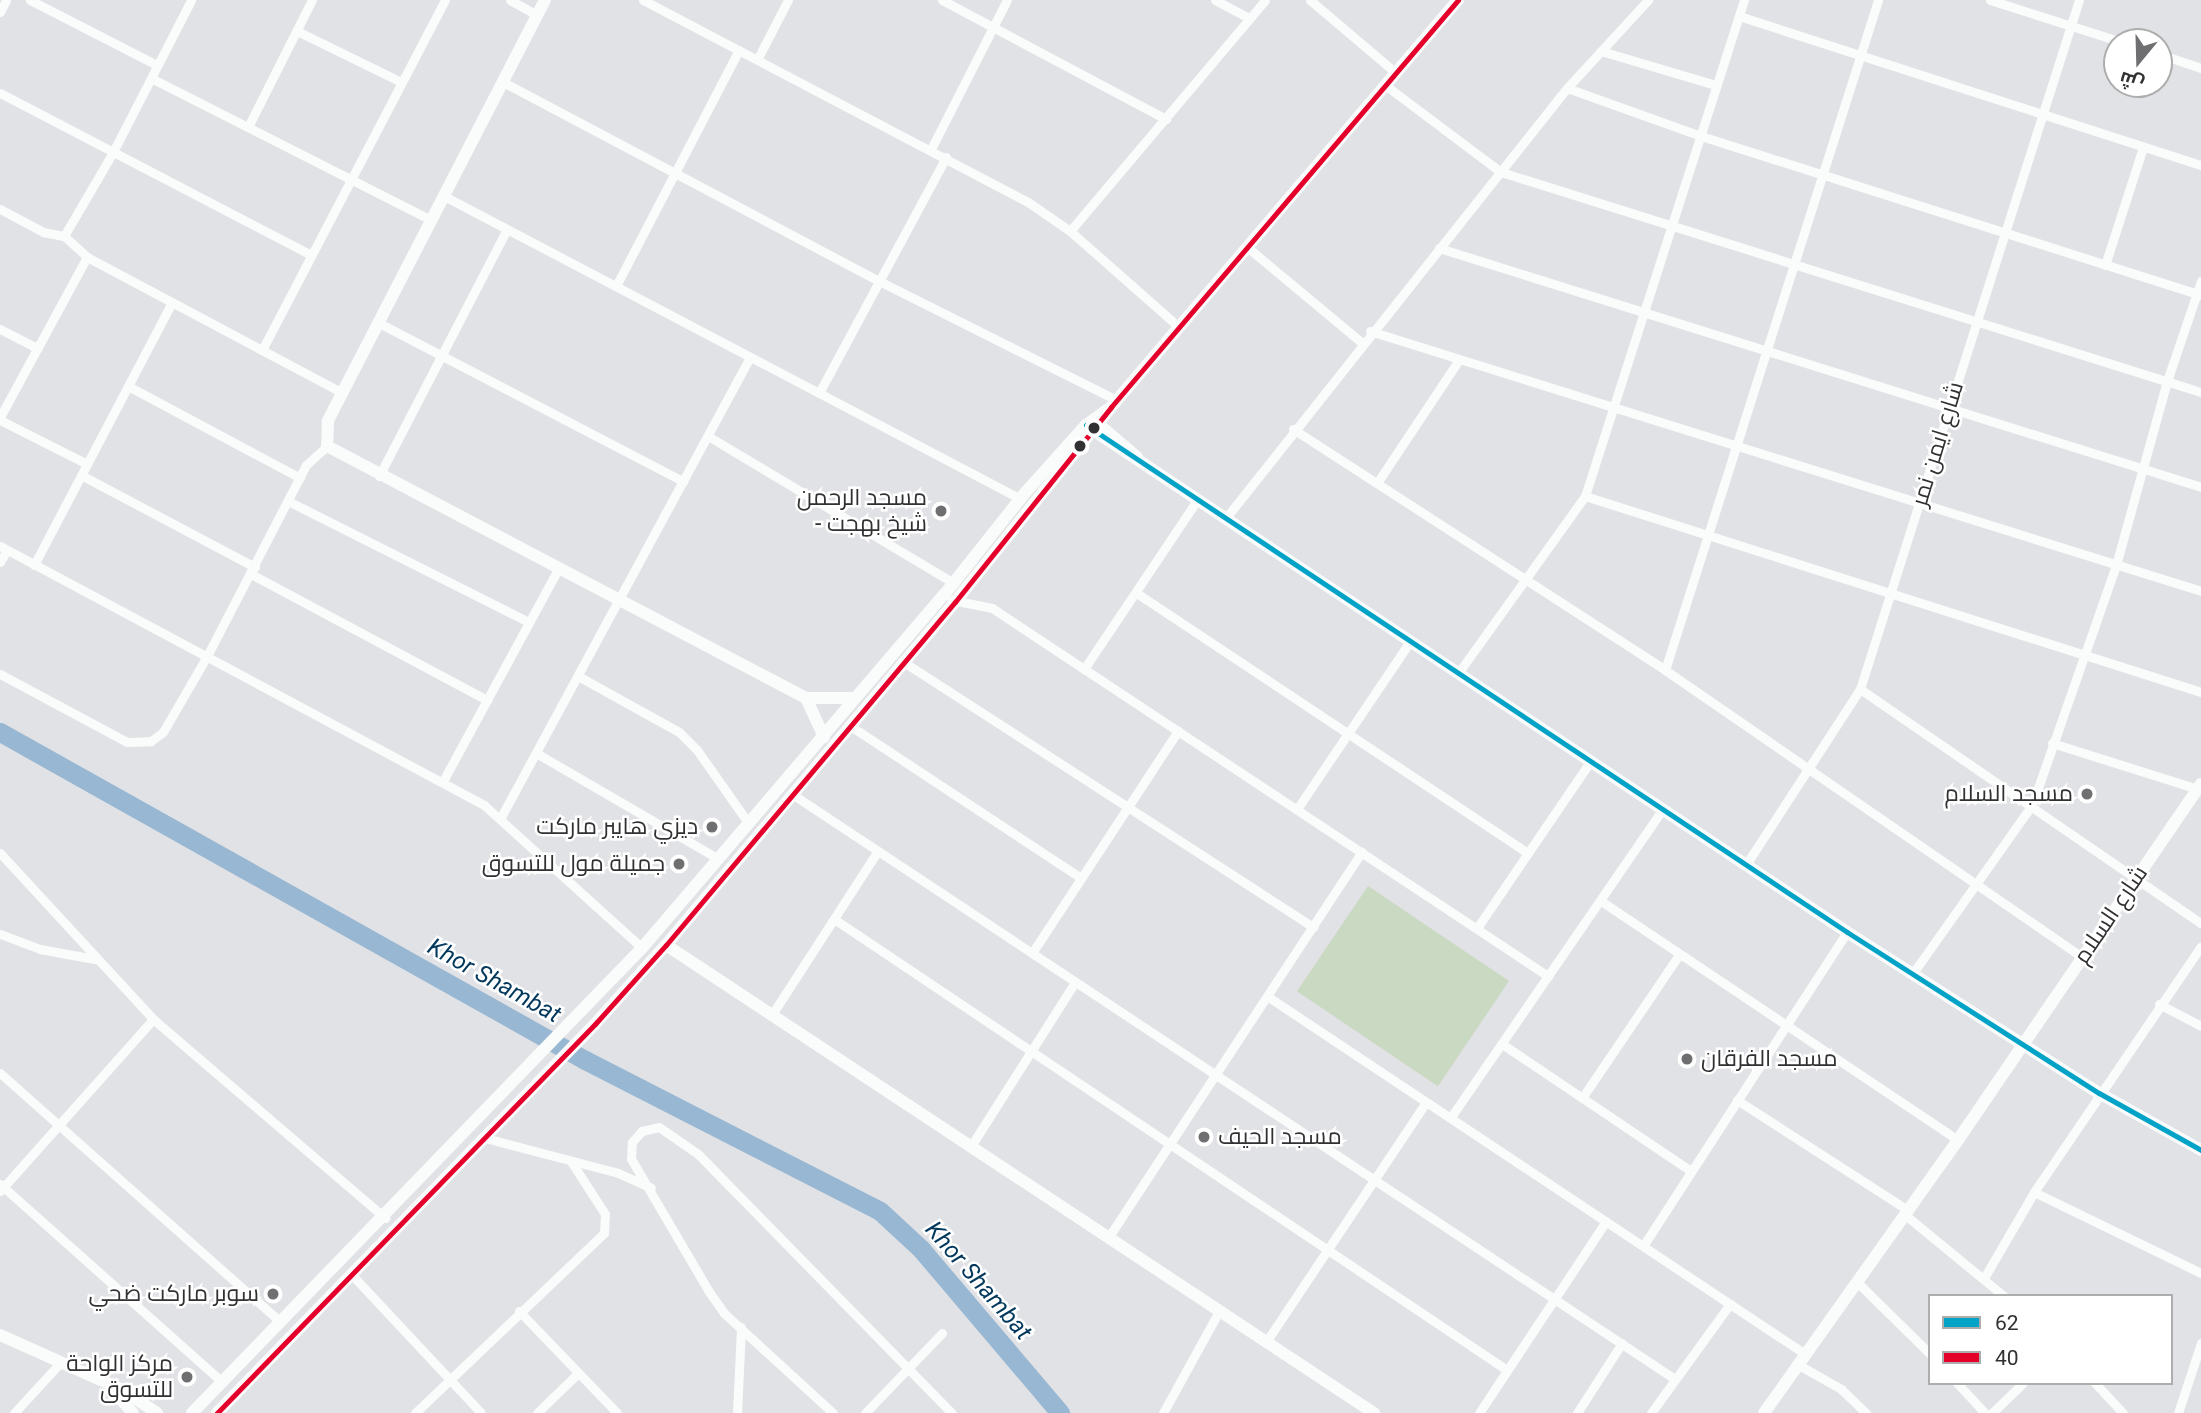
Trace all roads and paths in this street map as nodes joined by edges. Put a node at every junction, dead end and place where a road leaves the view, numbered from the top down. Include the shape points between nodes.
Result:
1 (6, 0) edge
2 (30, 0) edge
3 (191, 0) edge
4 (312, 0) edge
5 (445, 0) edge
6 (510, 0) edge
7 (545, 0) edge
8 (643, 0) edge
9 (788, 0) edge
10 (942, 0) edge
11 (1007, 0) edge
12 (1215, 0) edge
13 (1265, 0) edge
14 (1310, 0) edge
15 (1458, 0) edge
16 (1744, 0) edge
17 (1878, 0) edge
18 (1990, 0) edge
19 (2079, 0) edge
20 (1643, 2) edge
21 (0, 12) edge
22 (537, 15) junction
23 (1739, 16) junction
24 (1250, 18) junction
25 (2070, 25) junction
26 (993, 28) junction
27 (297, 31) junction
28 (2103, 36) edge
29 (739, 50) junction
30 (1601, 51) junction
31 (1859, 55) junction
32 (758, 58) junction
33 (2173, 59) edge
34 (157, 65) junction
35 (2201, 68) edge
36 (1396, 73) junction
37 (151, 78) junction
38 (401, 82) junction
39 (503, 82) junction
40 (1385, 85) junction
41 (1716, 85) junction
42 (1567, 88) junction
43 (0, 93) edge
44 (2041, 115) junction
45 (1166, 119) junction
46 (248, 127) junction
47 (1701, 136) junction
48 (2143, 147) junction
49 (931, 149) junction
50 (113, 152) junction
51 (946, 157) junction
52 (2201, 165) edge
53 (673, 171) junction
54 (1501, 172) junction
55 (1824, 176) junction
56 (351, 180) junction
57 (444, 196) junction
58 (0, 209) edge
59 (431, 220) junction
60 (1675, 225) junction
61 (507, 229) junction
62 (1070, 231) junction
63 (2004, 232) junction
64 (64, 236) junction
65 (1247, 247) junction
66 (1439, 248) junction
67 (311, 255) junction
68 (87, 257) junction
69 (1795, 264) junction
70 (2105, 265) junction
71 (2201, 281) edge
72 (881, 282) junction
73 (616, 286) junction
74 (2199, 295) edge
75 (171, 304) junction
76 (1644, 315) junction
77 (1977, 320) junction
78 (379, 323) junction
79 (1179, 327) junction
80 (0, 329) edge
81 (1370, 331) junction
82 (1361, 342) junction
83 (37, 348) junction
84 (261, 350) junction
85 (1764, 351) junction
86 (441, 355) junction
87 (750, 357) junction
88 (1458, 361) junction
89 (2167, 381) junction
90 (128, 386) junction
91 (2201, 392) edge
92 (342, 393) junction
93 (819, 393) junction
94 (1114, 404) junction
95 (1616, 405) junction
96 (1949, 408) junction
97 (0, 419) edge
98 (1093, 425) junction
99 (1293, 429) junction
100 (708, 436) junction
101 (1737, 443) junction
102 (327, 446) junction
103 (87, 464) junction
104 (2141, 468) junction
105 (81, 475) junction
106 (379, 476) junction
107 (300, 478) junction
108 (683, 481) junction
109 (1377, 483) junction
110 (2201, 487) edge
111 (1585, 496) junction
112 (1021, 499) junction
113 (1197, 500) junction
114 (288, 501) junction
115 (1921, 501) junction
116 (1225, 519) junction
117 (1711, 534) junction
118 (3, 548) edge
119 (0, 562) edge
120 (34, 565) junction
121 (2116, 565) junction
122 (558, 569) junction
123 (253, 570) junction
124 (1525, 579) junction
125 (954, 583) junction
126 (2201, 591) edge
127 (1138, 594) junction
128 (1891, 595) junction
129 (950, 598) junction
130 (618, 600) junction
131 (529, 622) junction
132 (1411, 640) junction
133 (2082, 654) junction
134 (207, 656) junction
135 (902, 661) junction
136 (1084, 669) junction
137 (1665, 670) junction
138 (1459, 673) junction
139 (0, 674) edge
140 (578, 676) junction
141 (1860, 690) junction
142 (2201, 692) edge
143 (806, 698) junction
144 (855, 698) junction
145 (487, 700) junction
146 (849, 725) junction
147 (1178, 731) junction
148 (1348, 733) junction
149 (824, 737) junction
150 (2052, 743) junction
151 (536, 753) junction
152 (1591, 760) junction
153 (1809, 768) junction
154 (443, 781) junction
155 (2199, 787) edge
156 (792, 794) junction
157 (2032, 805) junction
158 (1128, 807) junction
159 (1663, 808) junction
160 (1297, 809) junction
161 (501, 817) junction
162 (749, 824) junction
163 (877, 852) junction
164 (1362, 852) junction
165 (0, 853) edge
166 (1528, 853) junction
167 (719, 859) junction
168 (1747, 863) junction
169 (1081, 878) junction
170 (2136, 879) junction
171 (1976, 883) junction
172 (1601, 901) junction
173 (834, 919) junction
174 (2201, 923) edge
175 (1313, 927) junction
176 (1477, 928) junction
177 (1847, 932) junction
178 (0, 934) edge
179 (666, 945) junction
180 (2201, 946) edge
181 (642, 948) junction
182 (1032, 953) junction
183 (1679, 955) junction
184 (2082, 957) junction
185 (94, 959) junction
186 (1913, 973) junction
187 (1548, 976) junction
188 (1075, 982) junction
189 (1267, 996) junction
190 (2159, 1004) junction
191 (771, 1016) junction
192 (153, 1019) junction
193 (1785, 1026) junction
194 (2201, 1026) edge
195 (1502, 1044) junction
196 (2021, 1045) junction
197 (1031, 1051) junction
198 (0, 1073) edge
199 (1216, 1073) junction
200 (2099, 1093) junction
201 (1582, 1098) junction
202 (1737, 1100) junction
203 (1426, 1102) junction
204 (1451, 1117) junction
205 (58, 1126) junction
206 (485, 1138) junction
207 (1958, 1140) junction
208 (1170, 1144) junction
209 (971, 1146) junction
210 (2201, 1150) edge
211 (572, 1163) junction
212 (1691, 1171) junction
213 (1374, 1177) junction
214 (1, 1187) edge
215 (652, 1189) junction
216 (2034, 1192) junction
217 (1906, 1212) junction
218 (385, 1218) junction
219 (1606, 1221) junction
220 (1108, 1238) junction
221 (1643, 1246) junction
222 (1326, 1247) junction
223 (2201, 1273) edge
224 (353, 1276) junction
225 (1984, 1278) junction
226 (1856, 1281) junction
227 (2002, 1294) edge
228 (1554, 1298) junction
229 (1730, 1304) junction
230 (519, 1311) junction
231 (1219, 1311) junction
232 (280, 1322) junction
233 (741, 1327) junction
234 (942, 1332) dead end
235 (0, 1335) edge
236 (1266, 1342) junction
237 (1622, 1343) junction
238 (2201, 1343) edge
239 (1928, 1352) edge
240 (1801, 1359) junction
241 (60, 1363) junction
242 (908, 1369) junction
243 (2197, 1369) edge
244 (1507, 1370) junction
245 (578, 1373) junction
246 (1675, 1379) junction
247 (449, 1380) junction
248 (222, 1382) junction
249 (106, 1383) junction
250 (1959, 1385) edge
251 (2021, 1385) edge
252 (2097, 1385) edge
253 (14, 1413) edge
254 (132, 1413) edge
255 (157, 1413) edge
256 (192, 1413) edge
257 (217, 1413) edge
258 (415, 1413) edge
259 (481, 1413) edge
260 (537, 1413) edge
261 (617, 1413) edge
262 (737, 1413) edge
263 (833, 1413) edge
264 (865, 1413) edge
265 (953, 1413) edge
266 (1163, 1413) edge
267 (1374, 1413) edge
268 (1479, 1413) edge
269 (1577, 1413) edge
270 (1651, 1413) edge
271 (1763, 1413) edge
272 (1866, 1413) edge
273 (1985, 1413) edge
274 (1992, 1413) edge
275 (2123, 1413) edge
276 (2178, 1413) edge

1 - 21 street
2 - 34 street
3 - 34 street
4 - 27 street
5 - 38 street
6 - 22 street
7 - 22 street
8 - 29 street
9 - 32 street
10 - 26 street
11 - 26 street
12 - 24 street
13 - 24 street
14 - 36 street
15 - 36 street
16 - 23 street
17 - 31 street
18 - 25 street
19 - 25 street, شارع ايمن نمر
20 - 30 street
22 - 39 street
23 - 31 street
23 - 41 street
24 - 45 street
25 - 28 street
25 - 44 street, شارع ايمن نمر
26 - 45 street
26 - 49 street
27 - 38 street
27 - 46 street
29 - 32 street
29 - 53 street
30 - 41 street
30 - 42 street
31 - 44 street
31 - 55 street
32 - 49 street
33 - 35 street
34 - 37 street
36 - 40 street
37 - 46 street
37 - 50 street
38 - 56 street
39 - 53 street
39 - 57 street
40 - 54 street
40 - 65 street
41 - 47 street
42 - 47 street
42 - 54 street
43 - 50 street
44 - 48 street
44 - 63 street, شارع ايمن نمر
45 - 62 street
46 - 56 street
47 - 55 street
47 - 60 street
48 - 52 street
48 - 70 street
49 - 51 street
50 - 64 street
50 - 67 street
51 - 62 street
51 - 72 street
53 - 72 street
53 - 73 street
54 - 60 street
54 - 66 street
55 - 63 street
55 - 69 street
56 - 59 street
56 - 67 street
57 - 59 street
57 - 61 street
58 - 64 street via 43,232
59 - 78 street
60 - 69 street
60 - 76 street
61 - 73 street
61 - 86 street
62 - 79 street
63 - 70 street
63 - 77 street, شارع ايمن نمر
64 - 68 street
65 - 79 street
65 - 82 street
66 - 76 street
66 - 81 street
67 - 84 street
68 - 75 street
68 - 83 street
69 - 77 street
69 - 85 street
70 - 74 street
71 - 74 street
72 - 93 street
72 - 94 street
73 - 87 street
74 - 89 street
75 - 84 street
75 - 90 street
76 - 85 street
76 - 95 street
77 - 89 street
77 - 96 street, شارع ايمن نمر
78 - 86 street
78 - 92 street
79 - 94 street
80 - 83 street
81 - 82 street
81 - 88 street
82 - 99 street
83 - 97 street
84 - 92 street
85 - 96 street
85 - 101 street
86 - 106 street
86 - 108 street
87 - 93 street
87 - 100 street
88 - 95 street
88 - 109 street
89 - 91 street
89 - 104 street
90 - 103 street
90 - 107 street
92 - 102 street via 328,421
93 - 112 street
94 - 98 street
95 - 101 street
95 - 111 street
96 - 104 street
96 - 115 street, شارع ايمن نمر
97 - 103 street
98 - 112 street
98 - 113 street
98 - 129 street
99 - 109 street
99 - 116 street
100 - 108 street
100 - 125 street
101 - 115 street
101 - 117 street
102 - 106 street
102 - 107 street
103 - 105 street
104 - 110 street
104 - 121 street
105 - 120 street
105 - 123 street
106 - 122 street
107 - 114 street
108 - 130 street
109 - 124 street
111 - 117 street
111 - 124 street
112 - 125 street
113 - 116 street
113 - 127 street
114 - 123 street
114 - 131 street
115 - 121 street
115 - 128 street, شارع ايمن نمر
116 - 132 street
117 - 128 street
117 - 137 street
118 - 119 street
118 - 120 street
120 - 134 street
121 - 126 street
121 - 133 street
122 - 130 street
122 - 131 street
123 - 134 street
123 - 145 street
124 - 137 street
124 - 138 street
125 - 129 street
127 - 136 street
127 - 148 street
128 - 133 street
128 - 141 street, شارع ايمن نمر
129 - 135 street
129 - 136 street via 992,608
129 - 144 street
130 - 140 street
130 - 143 street
131 - 145 street
132 - 138 street
132 - 148 street
133 - 142 street
133 - 150 street
134 - 139 street via 163,732 142,744 127,742
134 - 154 street
135 - 146 street
135 - 158 street
136 - 147 street
137 - 153 street
138 - 152 street
140 - 151 street
140 - 162 street via 688,739
141 - 153 street, شارع ايمن نمر
141 - 157 street
143 - 144 street
143 - 149 street
144 - 149 street
145 - 154 street
146 - 156 street
146 - 169 street
147 - 158 street
147 - 160 street
148 - 160 street
148 - 166 street
149 - 162 street
150 - 155 street
150 - 157 street
151 - 161 street
151 - 167 street
152 - 159 street
152 - 166 street
153 - 168 street, شارع ايمن نمر
153 - 171 street
154 - 161 street
155 - 170 street, شارع السلام
156 - 163 street
156 - 179 street
157 - 170 street
157 - 171 street
158 - 169 street
158 - 175 street
159 - 168 street
159 - 172 street
160 - 164 street
161 - 181 street
162 - 167 street
163 - 173 street
163 - 182 street
164 - 175 street
164 - 176 street
165 - 185 street via 50,904
166 - 176 street
167 - 181 street
168 - 177 street
169 - 182 street
170 - 174 street
170 - 184 street, شارع السلام
171 - 184 street
171 - 186 street
172 - 183 street
172 - 187 street
173 - 191 street
173 - 197 street
175 - 189 street
176 - 187 street
177 - 186 street
177 - 193 street
178 - 185 street via 40,949
179 - 191 street
179 - 206 street
180 - 190 street
181 - 218 street
182 - 188 street
183 - 193 street
183 - 201 street
184 - 196 street, شارع السلام
185 - 192 street
186 - 196 street
187 - 195 street
188 - 197 street
188 - 199 street
189 - 199 street
189 - 203 street
190 - 194 street
190 - 200 street
191 - 209 street
192 - 205 street
192 - 218 street
193 - 202 street
193 - 207 street
195 - 201 street
195 - 204 street
196 - 200 street
196 - 207 street, شارع السلام
197 - 208 street
197 - 209 street
198 - 205 street
199 - 208 street
199 - 213 street
200 - 210 street
200 - 216 street
201 - 212 street
202 - 212 street
202 - 217 street
203 - 204 street
203 - 213 street
204 - 219 street
205 - 214 street
205 - 232 street
206 - 211 street
206 - 224 street
207 - 217 street, شارع السلام
208 - 220 street
208 - 222 street
209 - 220 street
211 - 215 street via 618,1173
211 - 230 street via 607,1225
212 - 221 street
213 - 222 street
213 - 228 street
214 - 248 street
215 - 233 street via 708,1290
215 - 242 street via 631,1159 632,1142 642,1131 659,1127 698,1154
216 - 223 street
216 - 225 street
217 - 225 street
217 - 226 street, شارع السلام
218 - 232 street
219 - 221 street
219 - 228 street
220 - 231 street
221 - 229 street
222 - 236 street
222 - 244 street
224 - 247 street
224 - 257 street
225 - 227 street
226 - 239 street
226 - 240 street, شارع السلام
228 - 237 street
228 - 244 street
229 - 240 street
229 - 246 street
230 - 245 street
230 - 247 street
231 - 236 street
231 - 266 street
232 - 248 street
233 - 262 street
233 - 263 street
234 - 242 street
235 - 241 street
236 - 267 street
237 - 246 street
237 - 269 street
238 - 243 street
240 - 271 street, شارع السلام
240 - 272 street
241 - 249 street
241 - 253 street
242 - 264 street
242 - 265 street
243 - 276 street
244 - 268 street
245 - 260 street
245 - 261 street
246 - 270 street
247 - 258 street
247 - 259 street
248 - 256 street
249 - 254 street
249 - 255 street
250 - 273 street
251 - 274 street
252 - 275 street

